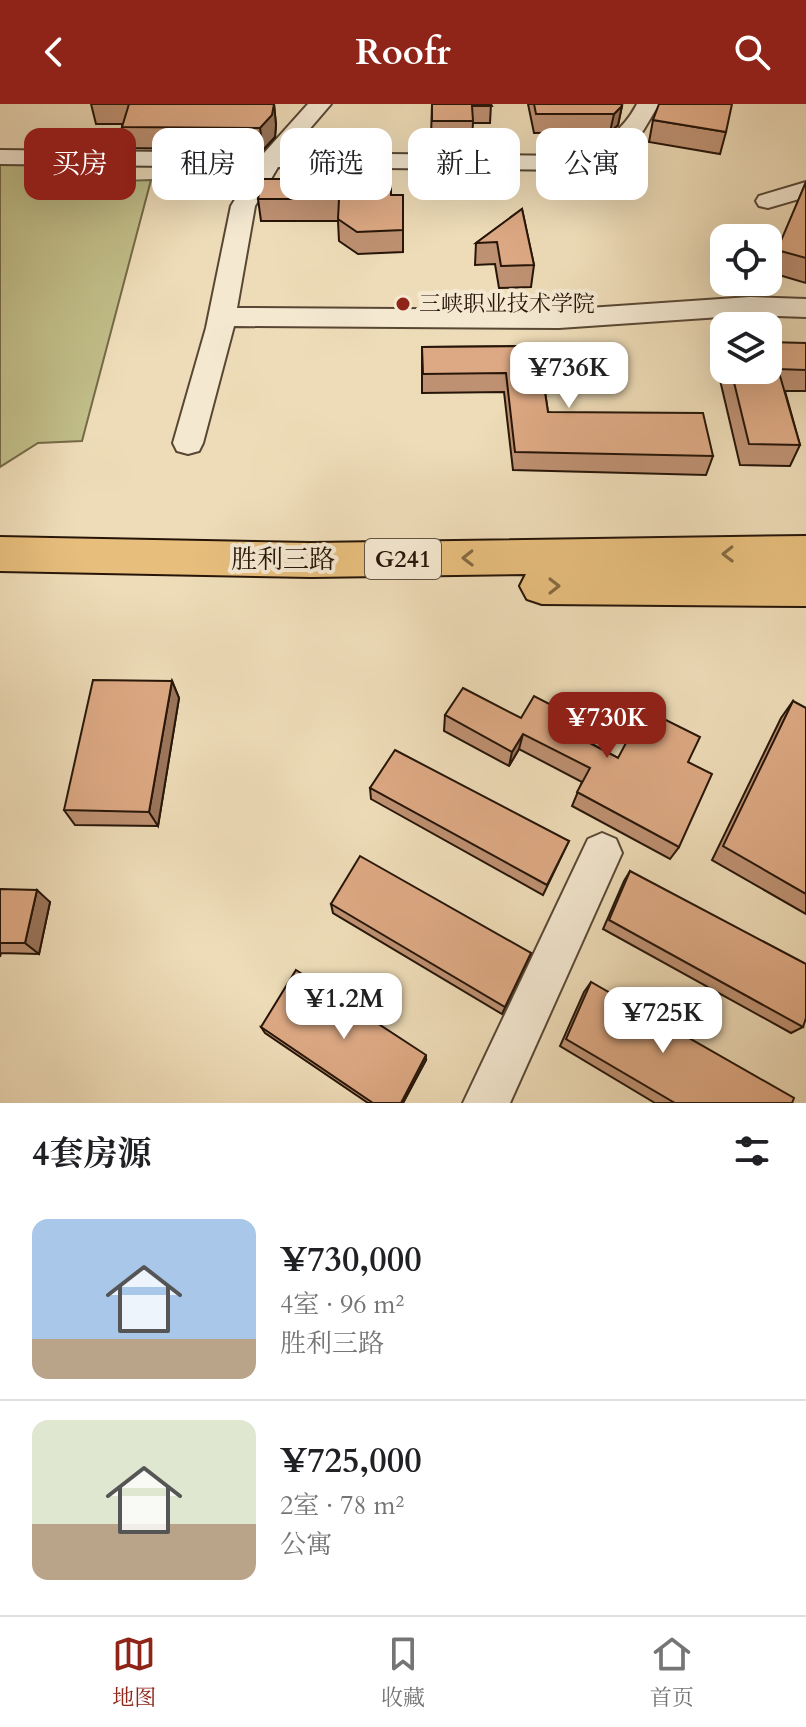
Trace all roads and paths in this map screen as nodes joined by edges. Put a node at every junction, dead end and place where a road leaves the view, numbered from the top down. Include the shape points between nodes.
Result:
1 (320, 104) edge
2 (648, 104) edge
3 (0, 157) edge
4 (271, 159) junction
5 (806, 189) edge
6 (768, 201) dead end
7 (806, 308) edge
8 (222, 317) junction
9 (188, 443) dead end
10 (806, 553) edge
11 (0, 554) edge
12 (0, 579) edge
13 (806, 588) edge
14 (602, 853) dead end
15 (486, 1103) edge

1 - 4 street
2 - 4 street via 638,127 613,149 579,163
3 - 4 street
4 - 8 street via 243,206
5 - 6 street
7 - 8 street via 750,306 559,319
8 - 9 street
10 -> 11 main road, 胜利三路 / G241 via 311,560
12 -> 13 main road, 胜利三路 / G241
14 - 15 street

